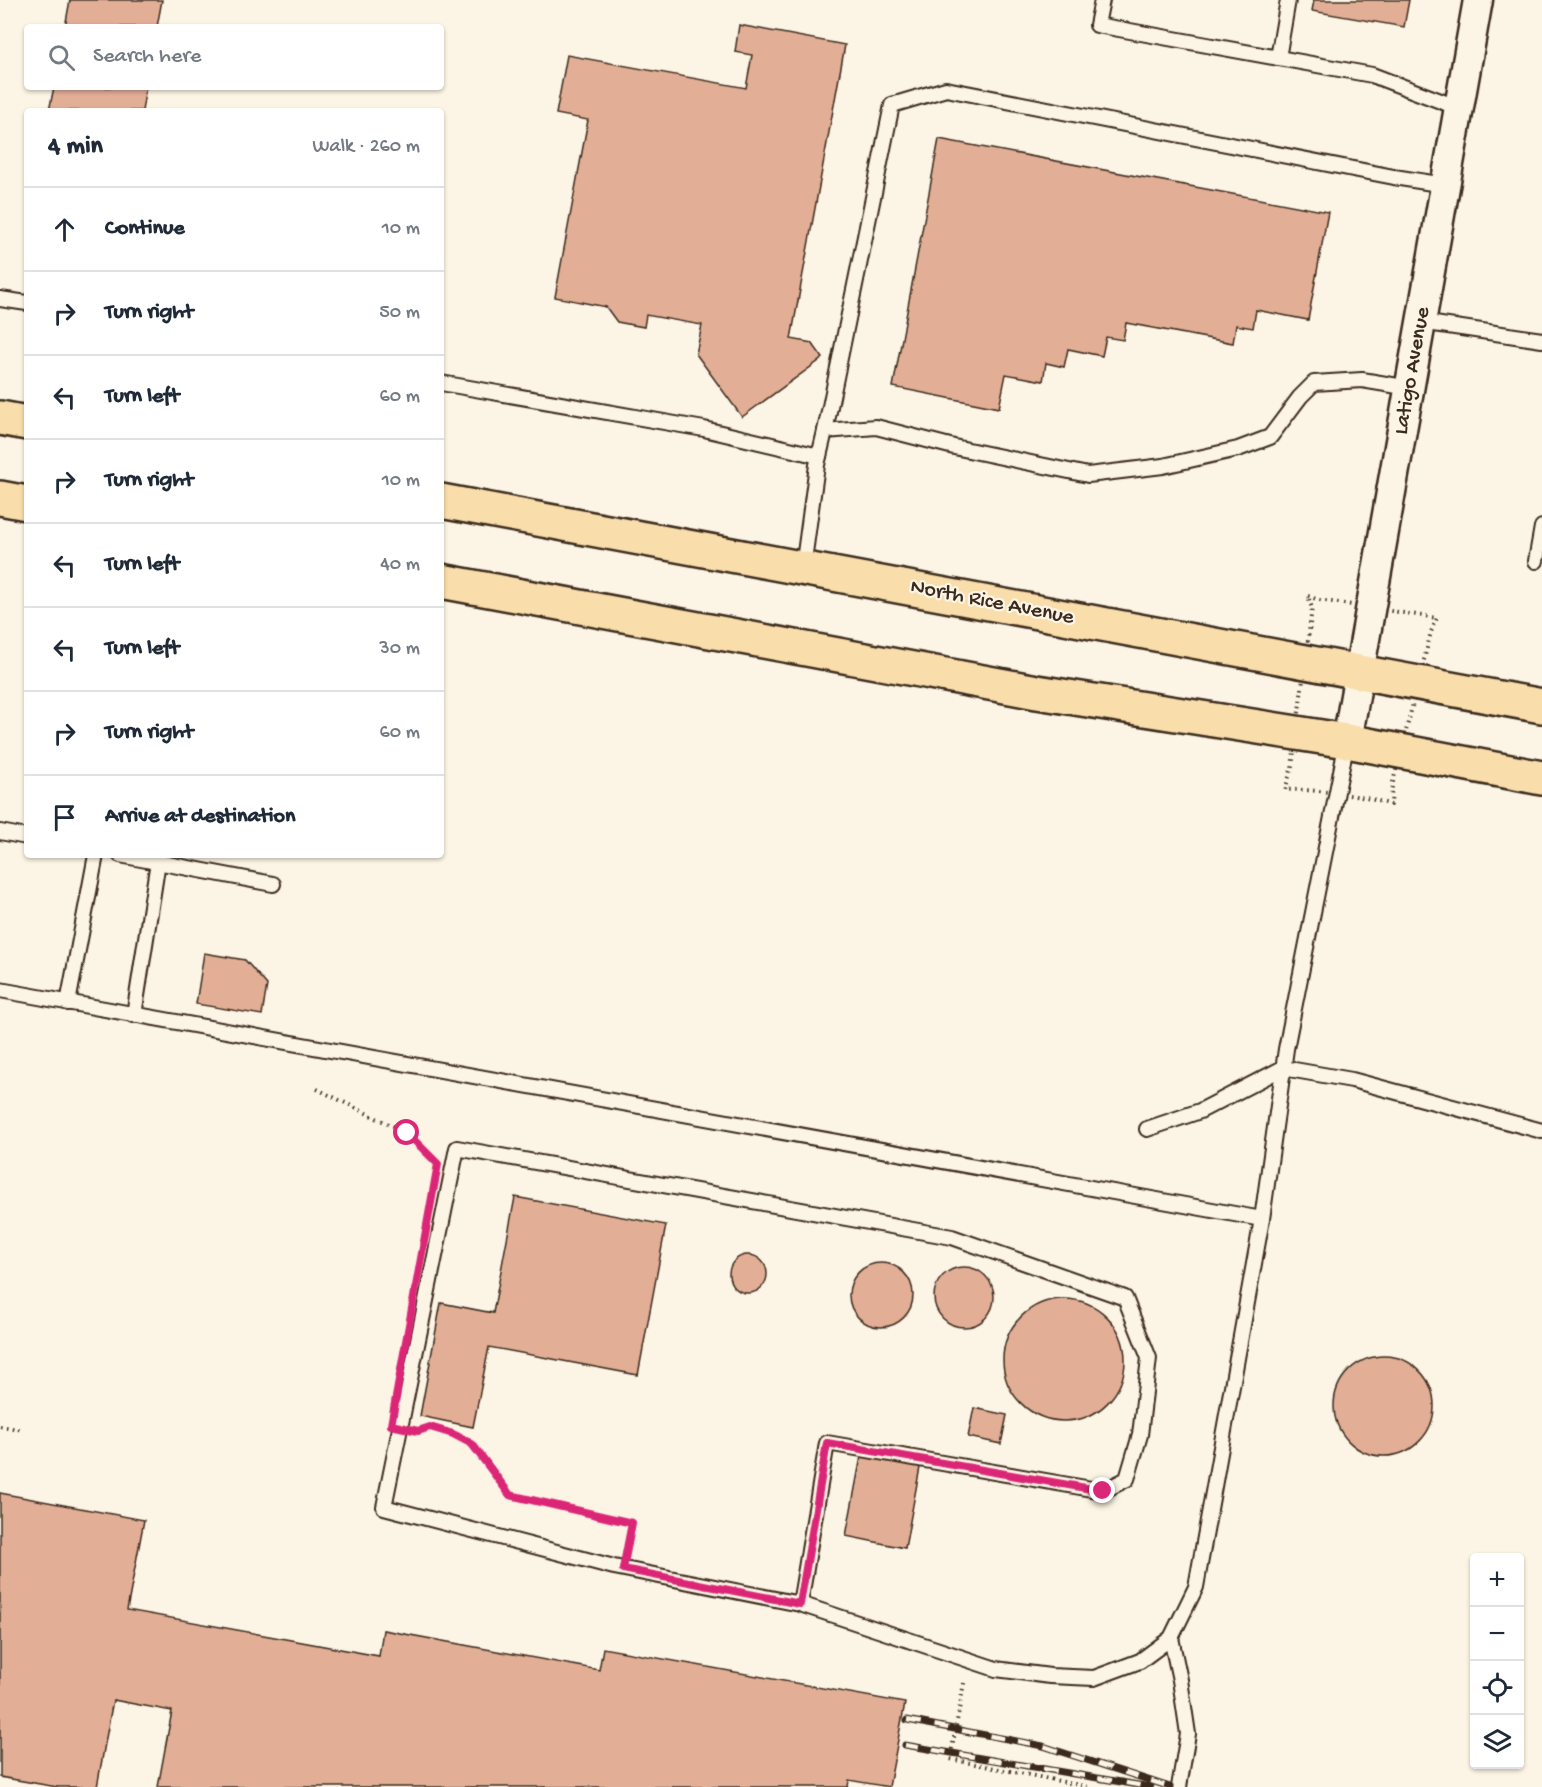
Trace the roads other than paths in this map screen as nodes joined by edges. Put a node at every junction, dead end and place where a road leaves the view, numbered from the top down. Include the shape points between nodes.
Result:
1 (1102, 0) edge
2 (1288, 0) edge
3 (1478, 0) edge
4 (1278, 58) junction
5 (1459, 108) junction
6 (1445, 185) junction
7 (0, 299) edge
8 (24, 303) edge
9 (1421, 322) junction
10 (1542, 340) edge
11 (444, 384) edge
12 (1410, 388) junction
13 (0, 418) edge
14 (24, 422) edge
15 (825, 431) junction
16 (819, 456) junction
17 (0, 498) edge
18 (24, 502) edge
19 (444, 502) edge
20 (1542, 527) edge
21 (1536, 561) dead end
22 (803, 568) junction
23 (444, 582) edge
24 (1359, 672) junction
25 (1542, 706) edge
26 (1347, 741) junction
27 (1542, 778) edge
28 (0, 832) edge
29 (24, 836) edge
30 (95, 858) edge
31 (158, 859) edge
32 (273, 884) dead end
33 (0, 990) edge
34 (68, 1003) junction
35 (134, 1015) junction
36 (1283, 1068) junction
37 (1147, 1129) dead end
38 (1542, 1131) edge
39 (1262, 1219) junction
40 (800, 1604) junction
41 (1171, 1638) junction
42 (1179, 1787) edge

1 - 4 lane via 1097,25
2 - 4 lane
3 - 5 street, Latigo Avenue
4 - 5 lane via 1372,75
5 - 6 street, Latigo Avenue
6 - 9 street, Latigo Avenue
6 - 15 lane via 946,89 892,105
7 - 8 lane
9 - 10 lane
9 - 12 street, Latigo Avenue
11 - 16 lane via 704,429
12 - 15 lane via 1362,380 1314,383 1270,437 1238,449 1162,466 1088,475 876,427
12 - 24 street, Latigo Avenue
13 - 14 highway
15 - 16 lane
16 - 22 lane
17 - 18 highway
19 - 22 highway, North Rice Avenue
20 - 21 lane
22 - 24 highway, North Rice Avenue
23 - 26 highway via 1037,692
24 - 25 highway, North Rice Avenue
24 - 26 street, Latigo Avenue
26 - 27 highway
26 - 36 lane
28 - 29 lane
30 - 34 lane
31 - 32 lane
31 - 35 lane
33 - 34 lane
34 - 35 lane
35 - 39 lane
36 - 37 lane via 1200,1111
36 - 38 lane via 1352,1080
36 - 39 lane
39 - 41 lane via 1196,1587
40 - 40 lane via 623,1569 384,1507 457,1148 952,1237 1125,1298 1149,1358 1140,1435 1126,1479 1103,1491 827,1443
40 - 41 lane via 996,1669 1050,1676 1094,1678 1140,1661
41 - 42 lane via 1188,1734

